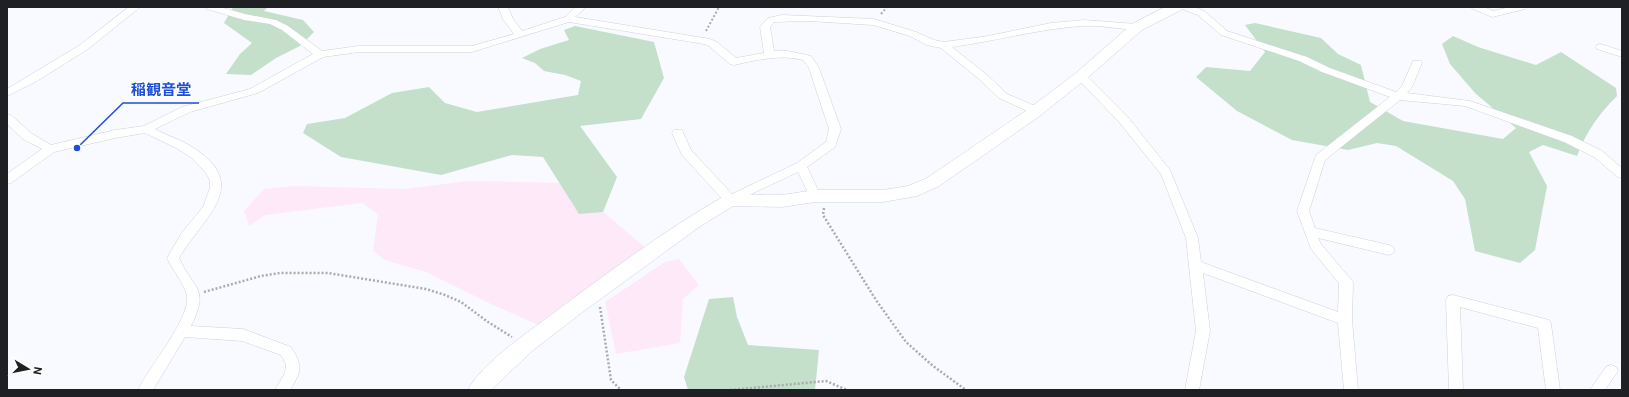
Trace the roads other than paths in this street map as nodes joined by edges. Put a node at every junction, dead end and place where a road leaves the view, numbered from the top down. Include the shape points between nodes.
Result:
1 (135, 7) edge
2 (210, 7) edge
3 (503, 7) edge
4 (581, 7) edge
5 (1176, 7) edge
6 (1185, 7) edge
7 (1476, 7) edge
8 (1522, 7) edge
9 (568, 19) junction
10 (1137, 27) junction
11 (520, 35) junction
12 (944, 45) junction
13 (1601, 47) dead end
14 (320, 54) junction
15 (768, 54) junction
16 (1622, 54) edge
17 (1417, 63) dead end
18 (1080, 76) junction
19 (7, 93) edge
20 (1398, 96) junction
21 (1036, 111) junction
22 (7, 118) edge
23 (147, 129) junction
24 (678, 132) dead end
25 (50, 149) junction
26 (801, 166) junction
27 (1622, 174) edge
28 (7, 180) edge
29 (820, 196) junction
30 (730, 200) junction
31 (1310, 231) junction
32 (1389, 250) dead end
33 (1195, 265) junction
34 (1345, 320) junction
35 (181, 331) junction
36 (1611, 371) dead end
37 (145, 390) edge
38 (282, 390) edge
39 (478, 390) edge
40 (1192, 390) edge
41 (1351, 390) edge
42 (1456, 390) edge
43 (1553, 390) edge
44 (1597, 390) edge

1 - 19 street via 84,47
2 - 14 street via 274,22
3 - 11 street
4 - 9 street
5 - 10 street
6 - 20 street via 1201,13 1224,33 1303,59
7 - 8 street via 1492,14
9 - 11 street
9 - 15 street via 700,40 713,44 734,62
10 - 12 street via 1084,23 1051,26
10 - 18 street
11 - 14 street via 472,49 359,49
12 - 15 street via 931,43 913,34 874,22 782,18 771,20 765,27
12 - 21 street via 1003,96
13 - 16 street
14 - 23 street via 254,91 186,108
15 - 26 street via 793,53 807,58 814,68 835,129 831,144
17 - 20 street via 1407,87
18 - 21 street
18 - 33 street via 1123,119 1166,173 1192,238
20 - 27 street via 1466,103 1531,125 1598,154
20 - 31 street via 1320,158 1303,211
21 - 29 street via 933,182 911,192 883,196
22 - 25 street via 27,136
23 - 25 street
23 - 35 street via 193,152 207,166 216,181 214,197 173,258 195,301
24 - 30 street via 686,152
25 - 28 street
26 - 29 street
26 - 30 street
29 - 30 street via 782,201
30 - 39 street via 693,222 525,345
31 - 32 street
31 - 34 street via 1315,246 1346,282
33 - 34 street
33 - 40 street via 1203,331
34 - 41 street
35 - 37 street
35 - 38 street via 231,332 286,351 293,363 292,374
36 - 44 street
42 - 43 street via 1453,300 1544,324

